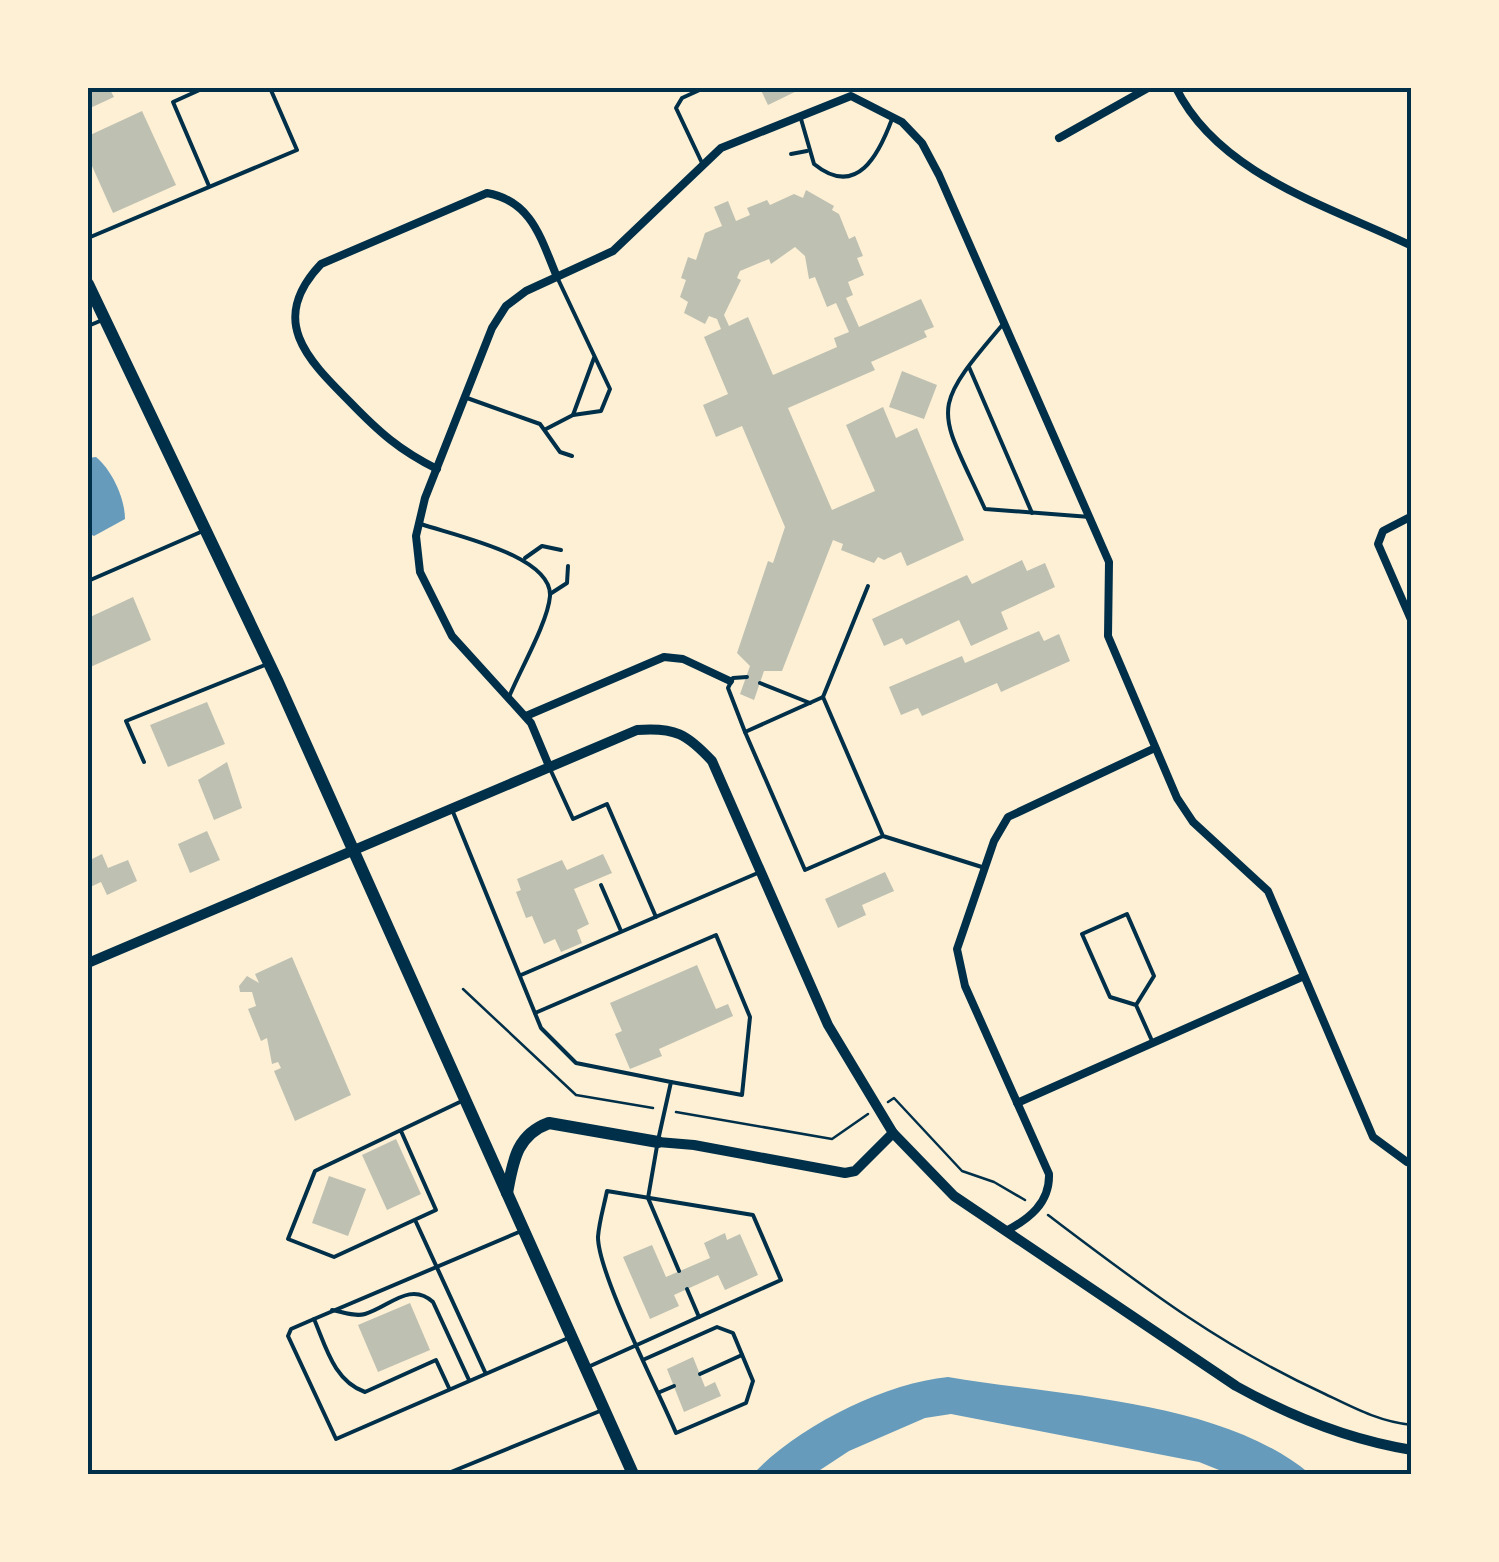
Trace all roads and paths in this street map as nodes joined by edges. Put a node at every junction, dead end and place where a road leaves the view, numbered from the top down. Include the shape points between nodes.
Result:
1 (204, 88) edge
2 (270, 88) edge
3 (704, 88) edge
4 (1148, 88) edge
5 (1176, 88) edge
6 (842, 93) edge
7 (801, 115) junction
8 (893, 116) junction
9 (1059, 138) dead end
10 (807, 150) junction
11 (791, 154) dead end
12 (702, 165) junction
13 (209, 186) junction
14 (88, 238) edge
15 (1412, 246) edge
16 (557, 278) junction
17 (88, 284) edge
18 (104, 320) junction
19 (1004, 322) junction
20 (88, 326) edge
21 (595, 357) junction
22 (968, 367) junction
23 (465, 397) junction
24 (573, 414) junction
25 (546, 429) junction
26 (572, 456) dead end
27 (437, 469) junction
28 (1032, 513) junction
29 (1412, 516) edge
30 (1090, 517) junction
31 (419, 524) junction
32 (208, 530) junction
33 (561, 550) dead end
34 (524, 559) junction
35 (568, 566) dead end
36 (88, 581) edge
37 (868, 586) dead end
38 (550, 594) junction
39 (1412, 622) edge
40 (270, 664) junction
41 (747, 677) dead end
42 (730, 681) junction
43 (760, 682) dead end
44 (509, 696) junction
45 (823, 697) junction
46 (810, 703) junction
47 (526, 716) junction
48 (746, 732) junction
49 (1155, 748) junction
50 (144, 762) dead end
51 (549, 766) junction
52 (451, 807) junction
53 (883, 836) junction
54 (350, 849) junction
55 (986, 868) junction
56 (761, 872) junction
57 (601, 885) dead end
58 (656, 917) junction
59 (621, 932) junction
60 (88, 963) edge
61 (521, 975) junction
62 (1304, 976) junction
63 (463, 989) dead end
64 (1136, 1005) junction
65 (535, 1013) junction
66 (1153, 1043) junction
67 (671, 1082) junction
68 (464, 1100) junction
69 (1017, 1103) junction
70 (876, 1109) junction
71 (666, 1110) junction
72 (401, 1131) junction
73 (893, 1133) junction
74 (658, 1142) junction
75 (1407, 1162) dead end
76 (507, 1193) junction
77 (648, 1198) junction
78 (1038, 1208) junction
79 (415, 1220) junction
80 (524, 1230) junction
81 (1006, 1231) junction
82 (438, 1267) junction
83 (680, 1272) dead end
84 (687, 1289) dead end
85 (332, 1310) junction
86 (698, 1316) junction
87 (314, 1319) junction
88 (571, 1336) junction
89 (639, 1344) junction
90 (742, 1354) junction
91 (645, 1359) junction
92 (585, 1368) junction
93 (484, 1372) junction
94 (700, 1374) dead end
95 (468, 1380) junction
96 (674, 1386) dead end
97 (449, 1388) junction
98 (659, 1392) junction
99 (604, 1409) junction
100 (1412, 1426) edge
101 (1412, 1450) edge
102 (446, 1474) edge
103 (633, 1474) edge

1 - 13 lane via 172,102
2 - 13 lane via 297,150
3 - 12 lane via 676,108
4 - 9 street
5 - 15 street via 1204,130 1241,163
6 - 7 street
6 - 8 street
7 - 10 lane
7 - 12 street via 721,148
8 - 10 lane via 877,158 854,174 820,170
8 - 19 street via 931,158
10 - 11 lane
12 - 16 street via 613,251
13 - 14 lane
16 - 21 lane
16 - 23 street via 506,306
16 - 27 street via 523,207 487,193 322,264 305,281 296,338 310,363 396,448
17 - 18 main road
18 - 20 lane
18 - 32 main road
19 - 22 lane
19 - 30 street
21 - 24 lane
21 - 24 lane via 610,388 602,412
22 - 28 lane
22 - 28 lane via 949,394 947,426 985,510
23 - 25 lane
23 - 27 street
24 - 25 lane
25 - 26 lane via 560,452
27 - 31 street
28 - 30 lane
29 - 39 street via 1379,537 1379,552
30 - 49 street via 1110,562 1108,636
31 - 34 lane
31 - 44 street via 420,572 435,610 469,658
32 - 36 lane
32 - 40 main road
33 - 34 lane via 542,546
34 - 38 lane via 544,576
35 - 38 lane via 567,583
37 - 45 lane
38 - 44 lane
40 - 50 lane via 126,721
40 - 54 main road
41 - 42 lane
42 - 47 street via 683,659 664,658
42 - 48 lane
43 - 46 lane
44 - 47 street
45 - 46 lane
45 - 53 lane
46 - 48 lane
47 - 51 street
48 - 53 lane via 805,870
49 - 55 street via 1020,808 1000,827
49 - 62 street via 1184,811 1268,891
51 - 52 street
51 - 56 street via 637,730 686,733 712,761
51 - 58 lane via 573,820 608,804
52 - 54 street
52 - 61 lane
53 - 55 lane
54 - 60 street
54 - 68 main road
55 - 69 street via 956,957
56 - 58 lane
56 - 70 street via 828,1025
57 - 59 lane
58 - 59 lane
59 - 61 lane
61 - 65 lane
62 - 66 street
62 - 75 street via 1373,1137
63 - 71 path via 576,1094
64 - 64 lane via 1110,997 1082,934 1127,914 1154,976
64 - 66 lane
65 - 67 lane via 541,1028 576,1062
65 - 67 lane via 716,935 750,1016 742,1095
66 - 69 street
67 - 71 lane
68 - 72 lane
68 - 76 main road
69 - 78 street via 1049,1174
70 - 71 path via 832,1138
70 - 73 street
70 - 78 path via 894,1098 962,1171
71 - 74 lane
72 - 79 lane via 436,1210
72 - 79 lane via 316,1171 288,1239 334,1257
73 - 74 street via 845,1173
73 - 81 street via 932,1178
74 - 76 main road via 549,1124 519,1145
74 - 77 lane
76 - 80 main road
77 - 83 lane
77 - 86 lane via 754,1214 780,1280
77 - 89 lane via 607,1191 598,1238
78 - 81 street
78 - 100 path via 1209,1334 1267,1368 1370,1415
79 - 82 lane
80 - 82 lane
80 - 88 main road
81 - 101 street via 1272,1406
82 - 85 lane
82 - 93 lane
84 - 86 lane
85 - 87 lane
85 - 95 lane via 361,1316 413,1292 424,1294
86 - 89 lane
87 - 97 lane via 338,1373 353,1388 365,1392 436,1360
87 - 97 lane via 288,1336 336,1438
88 - 92 main road
88 - 93 lane
89 - 91 lane
89 - 92 lane
90 - 91 lane via 733,1333 717,1327
90 - 94 lane
90 - 98 lane via 754,1381 746,1402 676,1433
91 - 98 lane
92 - 99 main road
93 - 95 lane
95 - 97 lane
96 - 98 lane
99 - 102 lane
99 - 103 main road

